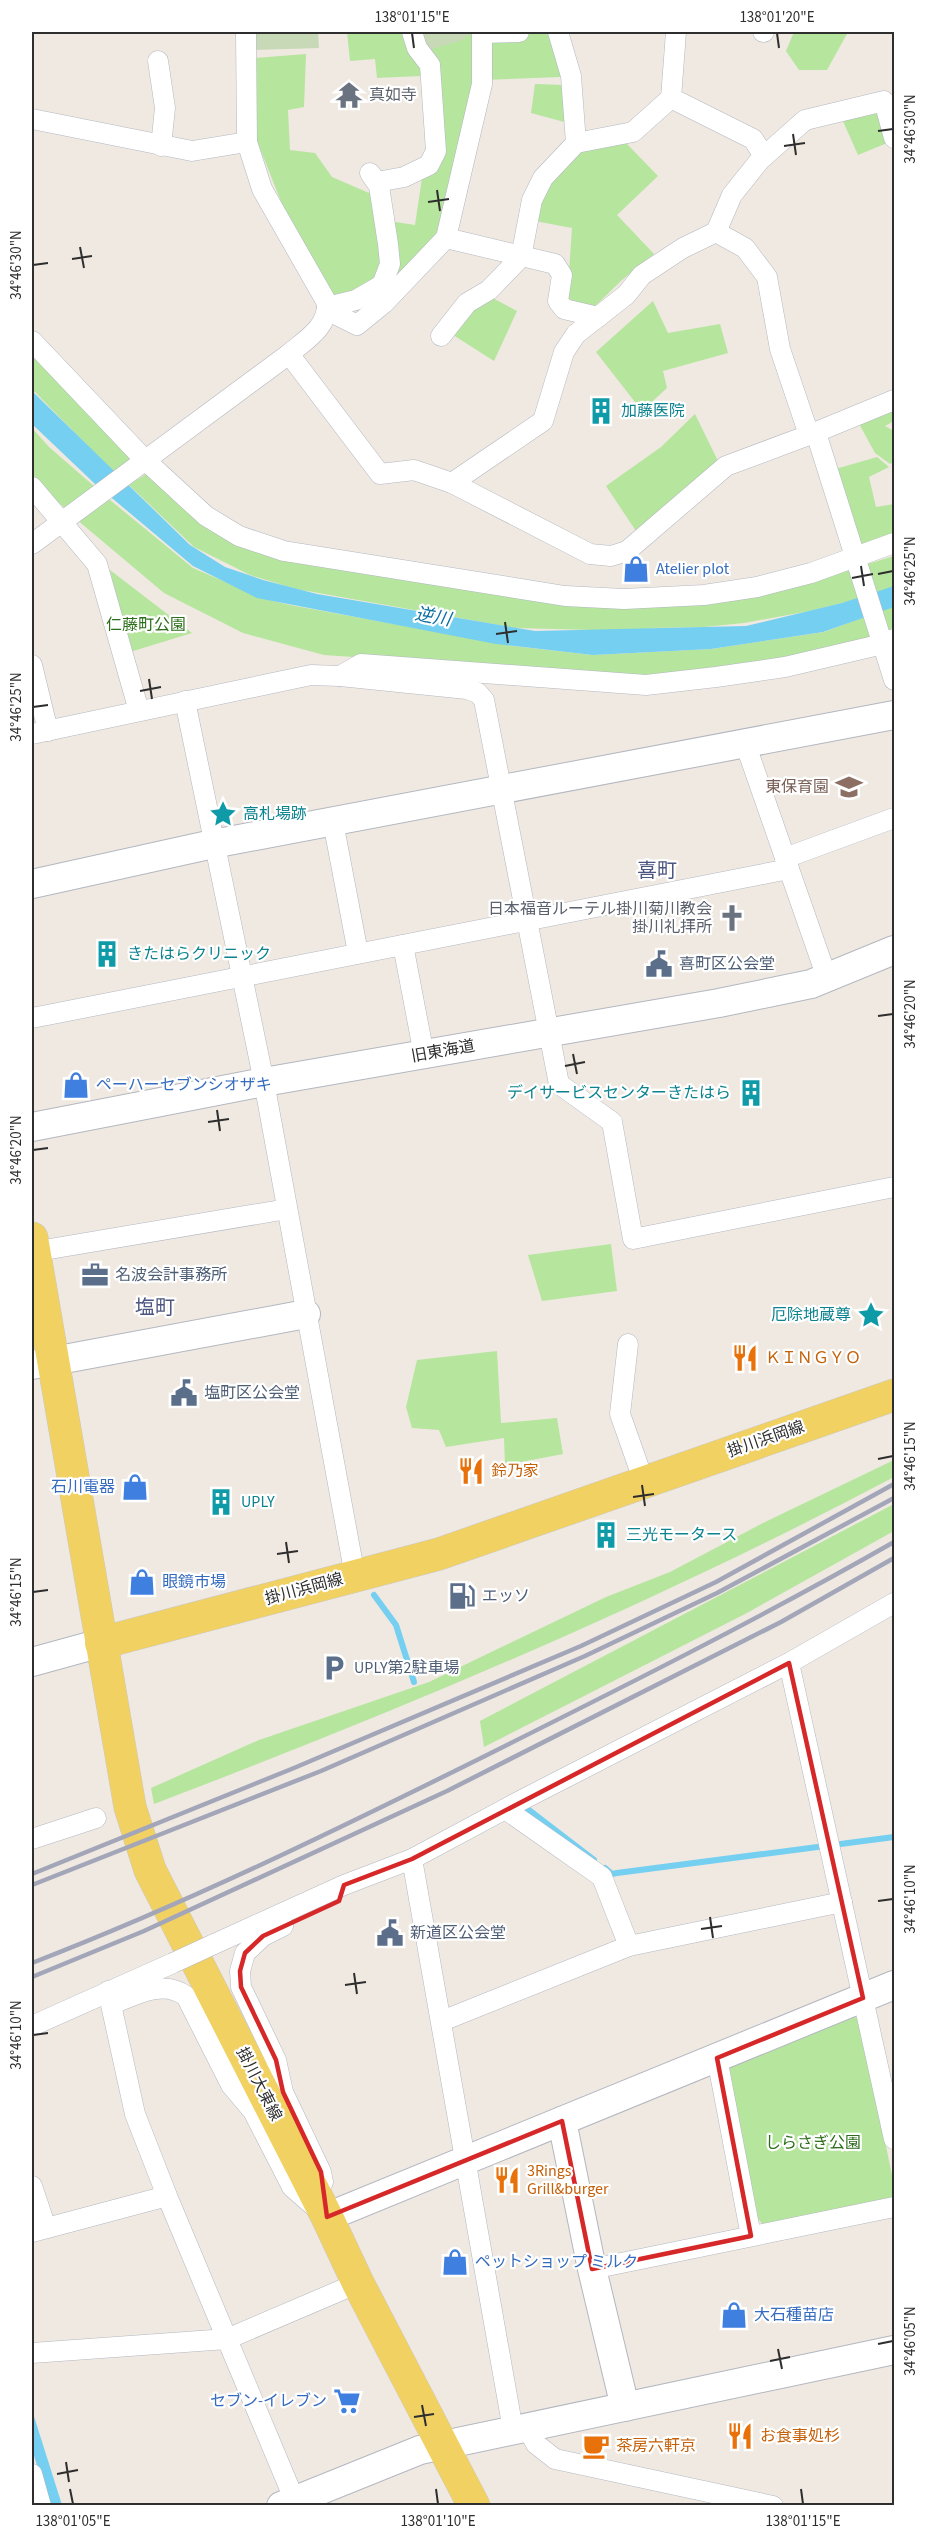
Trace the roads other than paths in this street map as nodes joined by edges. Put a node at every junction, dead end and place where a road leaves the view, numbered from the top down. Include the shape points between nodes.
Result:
1 (246, 32) edge
2 (412, 32) edge
3 (519, 32) edge
4 (558, 32) edge
5 (676, 32) edge
6 (158, 61) dead end
7 (671, 98) junction
8 (32, 119) edge
9 (894, 138) edge
10 (247, 142) junction
11 (576, 143) junction
12 (161, 146) junction
13 (764, 156) junction
14 (716, 232) junction
15 (446, 238) junction
16 (521, 256) junction
17 (327, 308) junction
18 (598, 317) junction
19 (441, 336) dead end
20 (32, 341) edge
21 (290, 354) junction
22 (894, 400) edge
23 (813, 434) junction
24 (145, 460) junction
25 (452, 483) junction
26 (32, 487) edge
27 (60, 523) junction
28 (894, 543) edge
29 (32, 544) edge
30 (855, 560) junction
31 (886, 639) edge
32 (32, 665) edge
33 (340, 676) junction
34 (894, 680) edge
35 (185, 701) junction
36 (139, 711) junction
37 (894, 715) edge
38 (40, 733) edge
39 (745, 743) junction
40 (502, 790) junction
41 (894, 818) edge
42 (333, 822) junction
43 (213, 844) junction
44 (787, 864) junction
45 (32, 884) edge
46 (528, 921) junction
47 (403, 945) junction
48 (894, 950) edge
49 (358, 953) junction
50 (241, 976) junction
51 (827, 978) junction
52 (32, 1018) edge
53 (550, 1033) junction
54 (424, 1055) junction
55 (264, 1082) junction
56 (32, 1127) edge
57 (894, 1187) edge
58 (287, 1209) junction
59 (32, 1247) edge
60 (306, 1314) junction
61 (628, 1344) dead end
62 (42, 1363) edge
63 (894, 1395) edge
64 (644, 1482) junction
65 (355, 1576) junction
66 (894, 1604) edge
67 (101, 1643) junction
68 (32, 1662) edge
69 (789, 1663) junction
70 (505, 1809) junction
71 (96, 1818) dead end
72 (32, 1839) edge
73 (412, 1859) junction
74 (344, 1885) junction
75 (842, 1902) junction
76 (629, 1946) junction
77 (894, 1985) edge
78 (110, 1998) junction
79 (863, 1998) junction
80 (442, 2021) junction
81 (32, 2026) edge
82 (717, 2058) junction
83 (562, 2121) junction
84 (894, 2139) edge
85 (464, 2160) junction
86 (32, 2186) edge
87 (167, 2196) junction
88 (894, 2207) edge
89 (327, 2217) junction
90 (39, 2230) edge
91 (751, 2236) junction
92 (592, 2269) junction
93 (358, 2283) junction
94 (227, 2339) junction
95 (894, 2350) edge
96 (32, 2353) edge
97 (625, 2407) junction
98 (520, 2429) junction
99 (442, 2445) junction
100 (32, 2474) edge
101 (291, 2504) edge
102 (41, 2505) edge
103 (474, 2505) edge
104 (773, 2505) edge

1 - 10 street
2 - 17 street via 417,48 430,65 436,151 429,165 404,177 373,178 379,186 390,264 382,285 356,300
3 - 15 street via 482,33 482,84
4 - 11 street via 571,76
5 - 7 street
6 - 12 street via 165,108
7 - 11 street via 633,132
7 - 13 street via 753,139
8 - 12 street
9 - 13 street via 884,101 805,120
10 - 12 street via 192,151
10 - 17 street via 262,189
11 - 16 street via 543,178 532,200
13 - 14 street via 732,195
14 - 18 street via 682,248 642,275 626,295
14 - 23 street via 745,248 767,276 780,349
15 - 16 street
15 - 17 street via 384,303 357,325
16 - 18 street via 555,264 562,275 558,301 564,309
16 - 19 street via 489,290 467,303
17 - 21 street via 319,329
18 - 25 street via 576,334 564,352 543,421
20 - 24 street
21 - 24 street
21 - 25 street via 380,474 414,470
22 - 23 street
23 - 25 street via 726,466 627,551 611,556 590,554
23 - 30 street
24 - 27 street
24 - 30 street via 206,516 239,536 284,551 565,596 704,595 757,587
26 - 27 street
27 - 29 street
27 - 36 street via 101,572
28 - 30 street
30 - 31 street
31 - 33 street via 784,667 646,685 361,664
31 - 34 street
32 - 38 street
33 - 35 street via 311,675
33 - 40 street via 478,693 484,700
35 - 36 street
35 - 43 street
36 - 38 street
37 - 39 street
39 - 40 street
39 - 44 street
40 - 42 street
40 - 46 street
41 - 44 street
42 - 43 street
42 - 49 street
43 - 45 street
43 - 50 street
44 - 46 street
44 - 51 street
46 - 47 street
46 - 53 street
47 - 49 street
47 - 54 street
48 - 51 street, 旧東海道
49 - 50 street
50 - 52 street
50 - 55 street
51 - 53 street, 旧東海道 via 719,1003
53 - 54 street, 旧東海道
53 - 57 street via 559,1084 612,1122 633,1239
54 - 55 street, 旧東海道
55 - 56 street, 旧東海道
55 - 58 street
58 - 59 street
58 - 60 street
59 - 62 main road
60 - 62 street
60 - 65 street
61 - 64 street via 620,1414
62 - 67 main road
63 - 64 main road, 掛川浜岡線
64 - 65 main road, 掛川浜岡線 via 439,1554
65 - 67 main road, 掛川浜岡線
66 - 69 street
67 - 68 street
67 - 89 main road, 掛川大東線 via 130,1807 150,1870
69 - 70 street
69 - 75 street
70 - 73 street
70 - 76 street via 602,1877
71 - 72 street
73 - 74 street
73 - 80 street
74 - 78 street, bridge via 173,1963
74 - 89 street via 339,1901 263,1936 245,1953 240,1971 241,1986 276,2060 283,2092 321,2172
75 - 76 street
75 - 79 street
76 - 80 street
77 - 79 street
78 - 81 street
78 - 87 street via 135,2114
78 - 89 street via 159,1987 186,1995 231,2085 253,2111 292,2187
79 - 82 street
79 - 84 street
80 - 85 street
82 - 83 street
82 - 91 street
83 - 85 street
83 - 92 street
85 - 89 street
85 - 98 street
86 - 90 street
87 - 90 street
87 - 94 street
88 - 91 street
89 - 93 main road, 掛川大東線
91 - 92 street
92 - 97 street
93 - 94 street
93 - 99 main road, 掛川大東線
94 - 96 street
94 - 101 street
95 - 97 street
97 - 98 street
98 - 99 street
98 - 104 street via 555,2459
99 - 101 street via 420,2450
99 - 103 main road, 掛川大東線
100 - 102 street

